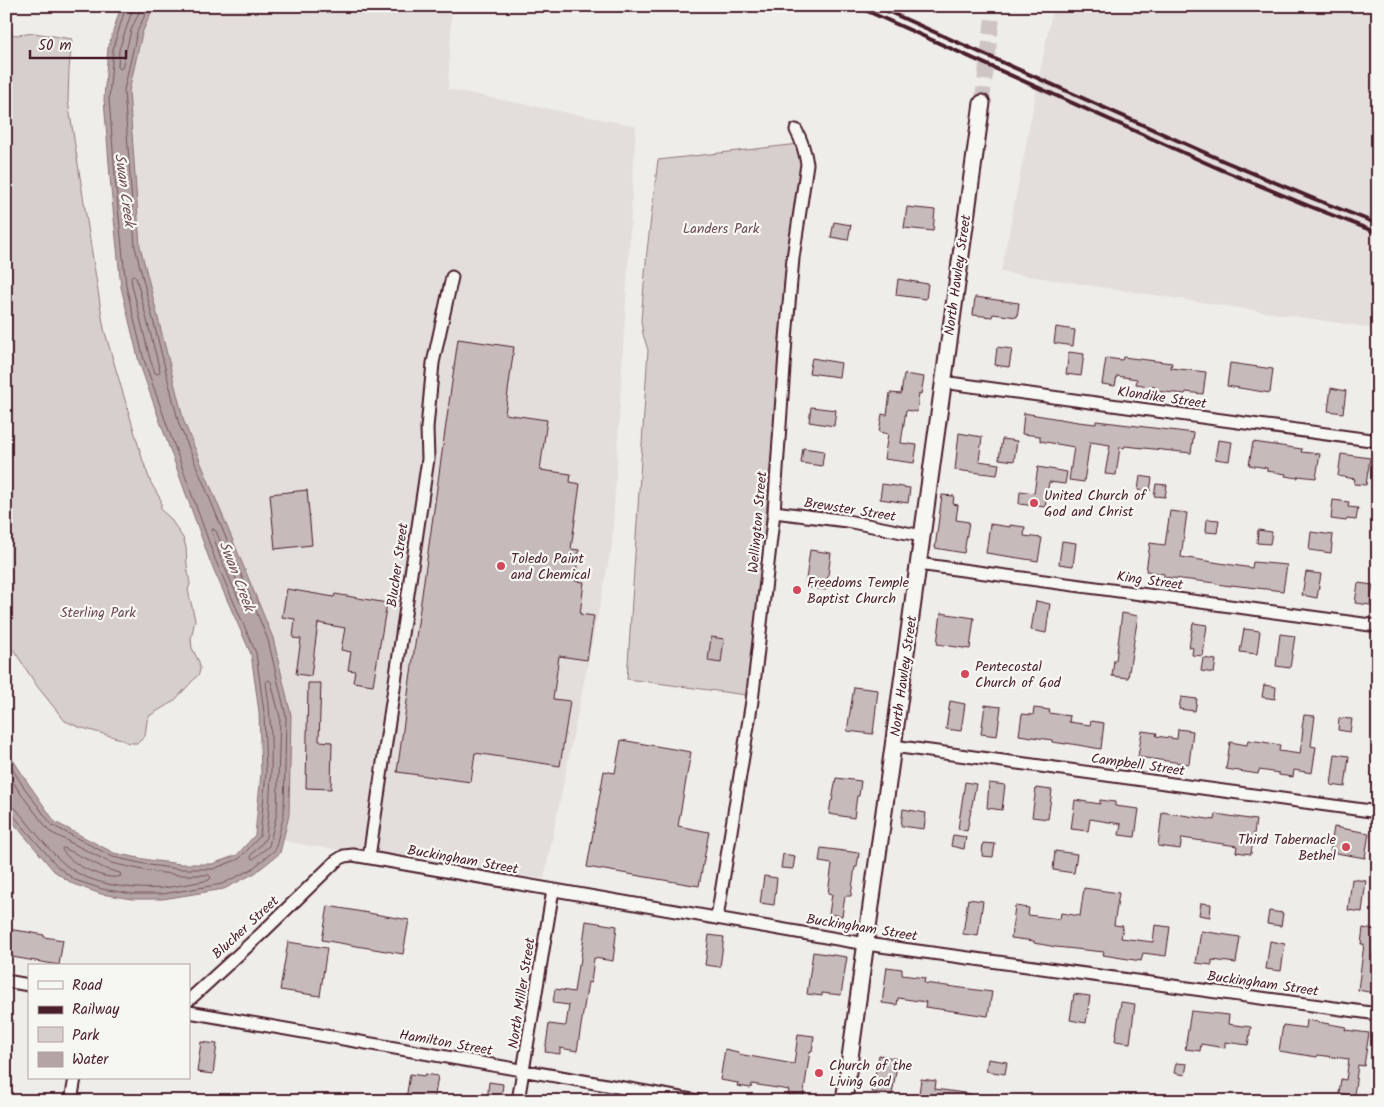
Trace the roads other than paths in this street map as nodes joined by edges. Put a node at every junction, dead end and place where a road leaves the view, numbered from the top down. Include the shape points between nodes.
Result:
1 (982, 103) tunnel mouth
2 (796, 130) dead end
3 (452, 277) dead end
4 (942, 382) junction
5 (1378, 441) edge
6 (774, 512) junction
7 (922, 536) junction
8 (918, 564) junction
9 (1378, 626) edge
10 (893, 746) junction
11 (1378, 812) edge
12 (344, 856) joint
13 (369, 857) junction
14 (553, 890) junction
15 (718, 918) junction
16 (866, 944) junction
17 (6, 981) edge
18 (28, 985) edge
19 (190, 999) edge
20 (190, 1012) edge
21 (1378, 1014) edge
22 (523, 1070) junction
23 (75, 1080) edge
24 (71, 1101) edge
25 (518, 1101) edge
26 (698, 1101) edge
27 (844, 1101) edge

1 - 4 street, North Hawley Street
2 - 6 street, Wellington Street via 806,152 807,164 793,258
3 - 13 street, Blucher Street via 433,363 427,428 428,459
4 - 5 street, Klondike Street
4 - 7 street, North Hawley Street
6 - 7 street, Brewster Street
6 - 15 street, Wellington Street via 752,701
7 - 8 street, North Hawley Street
8 - 9 street, King Street
8 - 10 street, North Hawley Street
10 - 11 street, Campbell Street
10 - 16 street, North Hawley Street
12 - 13 street, Buckingham Street
12 - 19 street, Blucher Street
13 - 14 street, Buckingham Street
14 - 15 street, Buckingham Street
14 - 22 street, North Miller Street
15 - 16 street, Buckingham Street
16 - 21 street, Buckingham Street
16 - 27 street, North Hawley Street
17 - 18 street
20 - 22 street, Hamilton Street
22 - 25 street, North Miller Street
22 - 26 street, Hamilton Street
23 - 24 street

